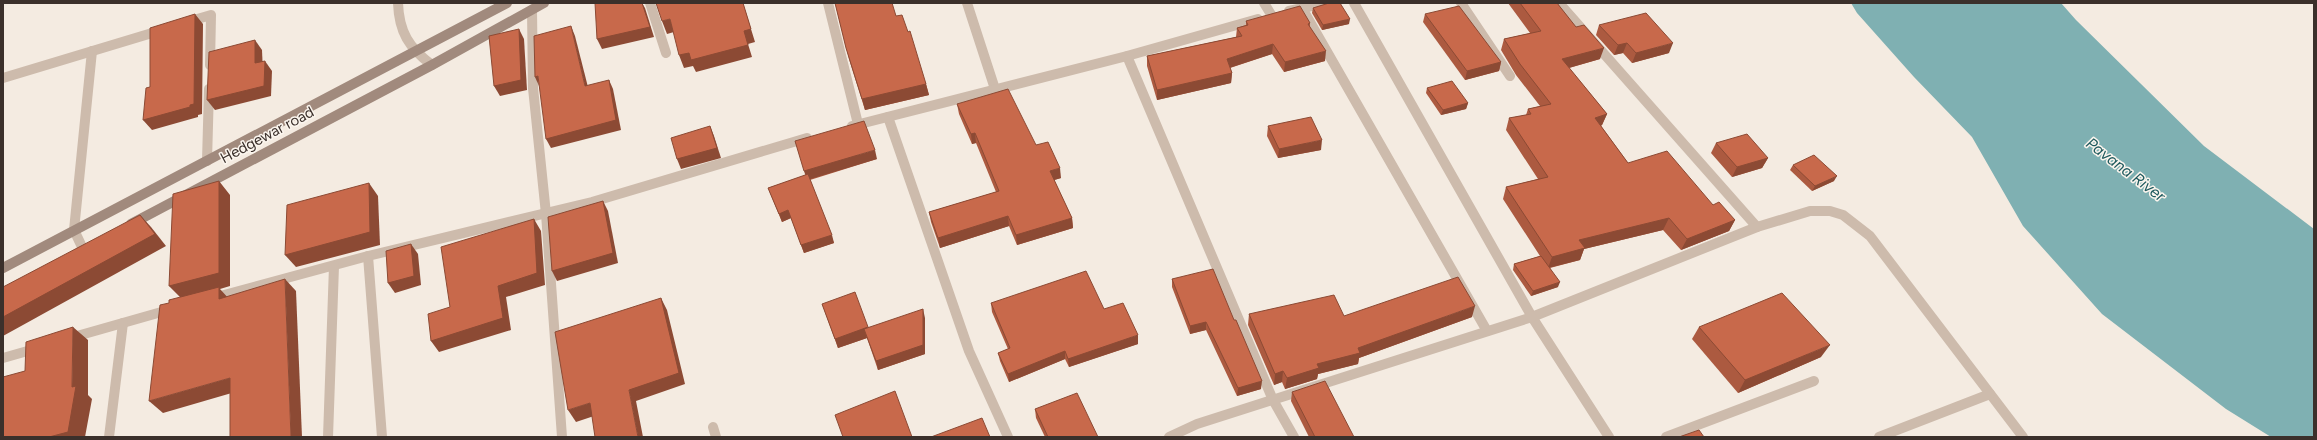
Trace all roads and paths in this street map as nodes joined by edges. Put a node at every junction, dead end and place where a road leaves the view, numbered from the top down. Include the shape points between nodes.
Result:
1 (398, 3) edge
2 (508, 3) edge
3 (544, 3) edge
4 (650, 3) edge
5 (828, 3) edge
6 (967, 3) edge
7 (1264, 3) edge
8 (1325, 3) edge
9 (1354, 3) edge
10 (1461, 3) edge
11 (1559, 3) edge
12 (1302, 8) junction
13 (532, 10) junction
14 (1272, 16) junction
15 (92, 52) junction
16 (415, 53) junction
17 (666, 53) dead end
18 (1127, 56) junction
19 (432, 65) junction
20 (1510, 76) dead end
21 (3, 78) edge
22 (995, 89) junction
23 (888, 117) junction
24 (858, 124) junction
25 (842, 129) edge
26 (820, 135) edge
27 (208, 161) junction
28 (546, 214) junction
29 (125, 227) edge
30 (1757, 227) junction
31 (74, 230) junction
32 (83, 249) edge
33 (368, 256) junction
34 (334, 266) junction
35 (3, 268) edge
36 (204, 300) edge
37 (181, 306) edge
38 (1532, 316) junction
39 (123, 323) junction
40 (1487, 331) junction
41 (63, 340) edge
42 (48, 345) edge
43 (3, 358) edge
44 (1814, 382) dead end
45 (1990, 394) junction
46 (1273, 400) junction
47 (109, 437) edge
48 (328, 437) edge
49 (382, 437) edge
50 (562, 437) edge
51 (1008, 437) edge
52 (1170, 437) edge
53 (1294, 437) edge
54 (1609, 437) edge
55 (1666, 437) edge
56 (1879, 437) edge
57 (2023, 437) edge

1 - 16 street via 403,37
2 - 16 main road, Hedgewar road
3 - 13 main road, Hedgewar road
4 - 17 street
5 - 24 street
6 - 22 street
7 - 14 street
8 - 12 street
9 - 38 street
10 - 20 street
11 - 30 street
12 - 14 street
12 - 40 street
13 - 19 main road, Hedgewar road
13 - 28 street via 533,88
14 - 18 street
15 - 21 street
15 - 27 street via 211,15
15 - 31 street
16 - 19 street
16 - 27 main road, Hedgewar road
18 - 22 street
18 - 46 street
19 - 29 main road, Hedgewar road
22 - 23 street
23 - 24 street
23 - 51 street via 969,351
24 - 25 street
26 - 28 street
27 - 31 main road, Hedgewar road
28 - 33 street
28 - 50 street
30 - 38 street
30 - 45 street via 1810,211 1830,211 1843,215 1857,225 1882,252
31 - 32 street
31 - 35 main road, Hedgewar road
33 - 34 street
33 - 49 street
34 - 36 street
34 - 48 street
37 - 39 street
38 - 40 street
38 - 54 street
39 - 41 street
39 - 47 street
40 - 46 street
42 - 43 street
44 - 55 street
45 - 56 street
45 - 57 street
46 - 52 street via 1197,424
46 - 53 street

